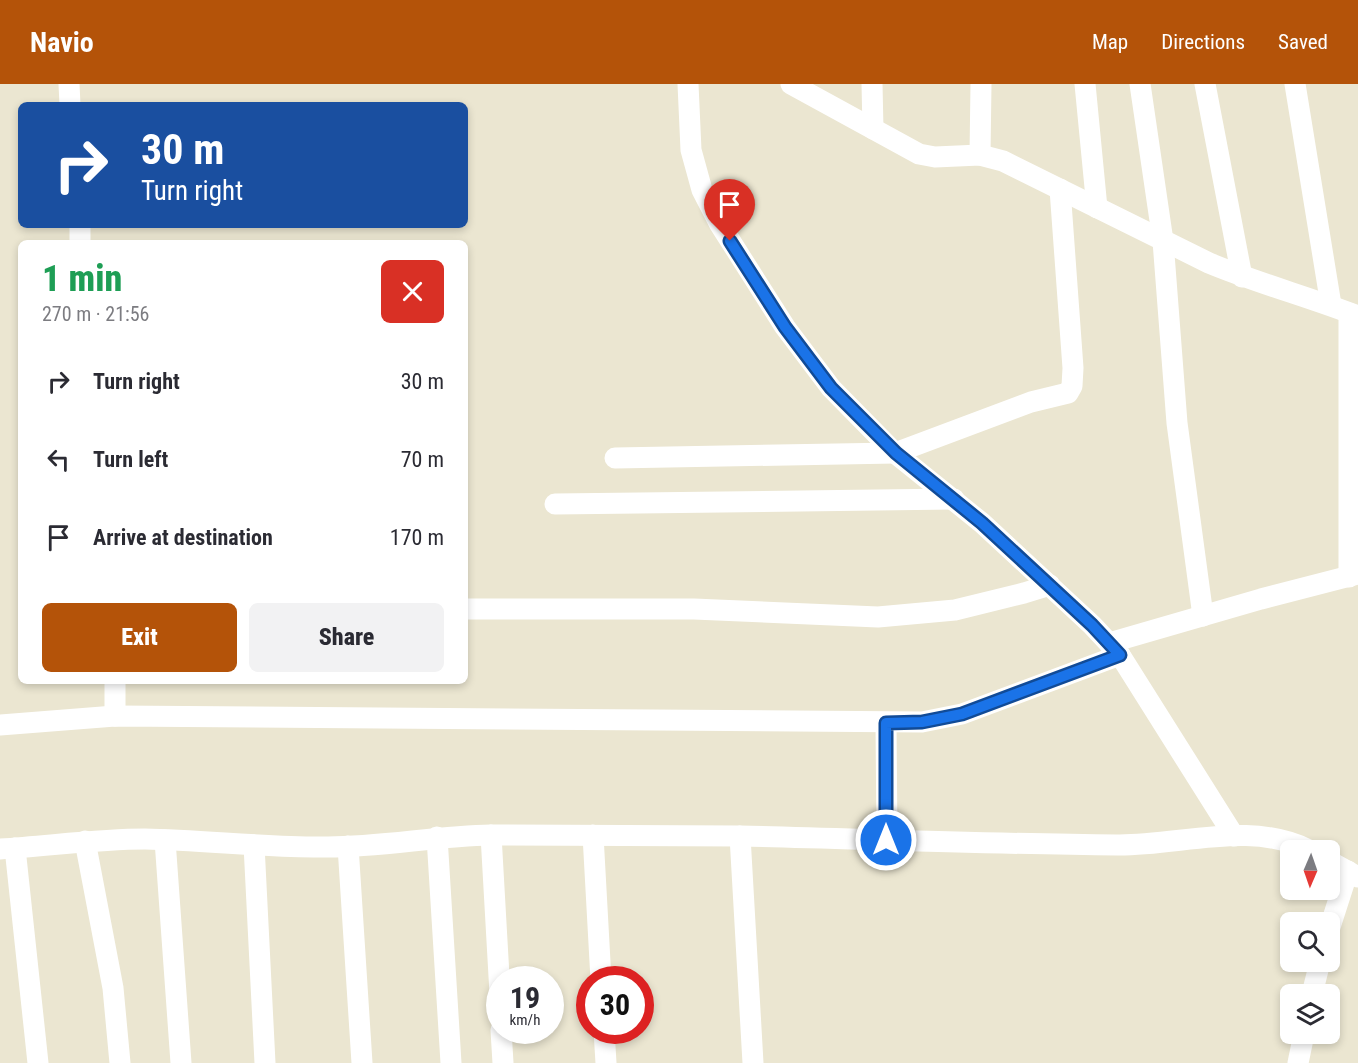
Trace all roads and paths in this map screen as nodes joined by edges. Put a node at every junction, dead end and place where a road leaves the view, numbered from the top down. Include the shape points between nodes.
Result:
1 (69, 84) edge
2 (688, 84) edge
3 (790, 84) edge
4 (872, 84) edge
5 (981, 84) edge
6 (1085, 84) edge
7 (1140, 84) edge
8 (1205, 84) edge
9 (1295, 84) edge
10 (70, 102) edge
11 (873, 129) junction
12 (980, 155) junction
13 (1060, 189) junction
14 (1097, 208) junction
15 (1163, 241) junction
16 (1242, 277) junction
17 (1346, 312) edge
18 (896, 453) junction
19 (615, 458) dead end
20 (954, 499) junction
21 (555, 504) dead end
22 (1354, 576) edge
23 (1050, 585) junction
24 (468, 609) edge
25 (1203, 616) junction
26 (1114, 649) junction
27 (115, 684) edge
28 (114, 716) junction
29 (886, 723) junction
30 (0, 725) edge
31 (491, 835) junction
32 (593, 835) junction
33 (740, 836) junction
34 (1234, 836) junction
35 (437, 837) junction
36 (165, 840) junction
37 (886, 840) junction
38 (1284, 840) edge
39 (85, 841) junction
40 (254, 845) junction
41 (348, 846) junction
42 (8, 848) edge
43 (1353, 874) edge
44 (1337, 912) edge
45 (498, 966) edge
46 (601, 966) edge
47 (502, 1044) edge
48 (605, 1044) edge
49 (1302, 1044) edge
50 (38, 1063) edge
51 (120, 1063) edge
52 (182, 1063) edge
53 (265, 1063) edge
54 (362, 1063) edge
55 (451, 1063) edge
56 (503, 1063) edge
57 (606, 1063) edge
58 (753, 1063) edge
59 (1298, 1063) edge

1 - 10 street
2 - 18 street via 691,150 702,190 719,224 785,327 831,388
3 - 11 street
4 - 11 street
5 - 12 street
6 - 14 street
7 - 15 street
8 - 16 street
9 - 17 street
11 - 12 street via 925,156
12 - 13 street via 1003,161
13 - 14 street
13 - 18 street via 1073,368 1071,390
14 - 15 street
15 - 16 street
15 - 25 street via 1177,423
16 - 17 street
17 - 22 street
18 - 19 street
18 - 20 street
20 - 21 street
20 - 23 street
22 - 25 street
23 - 24 street via 955,610 878,618 694,609
23 - 26 street
25 - 26 street
26 - 29 street via 962,714 922,722
26 - 34 street
27 - 28 street
28 - 29 street
28 - 30 street
29 - 37 street
31 - 32 street
31 - 35 street
31 - 45 street
32 - 33 street
32 - 46 street
33 - 37 street
33 - 58 street
34 - 37 street via 1128,846
34 - 38 street
35 - 41 street
35 - 55 street
36 - 39 street
36 - 40 street
36 - 52 street
39 - 42 street
39 - 51 street via 112,988
40 - 41 street
40 - 53 street
41 - 54 street
42 - 50 street
43 - 44 street
47 - 56 street
48 - 57 street
49 - 59 street

